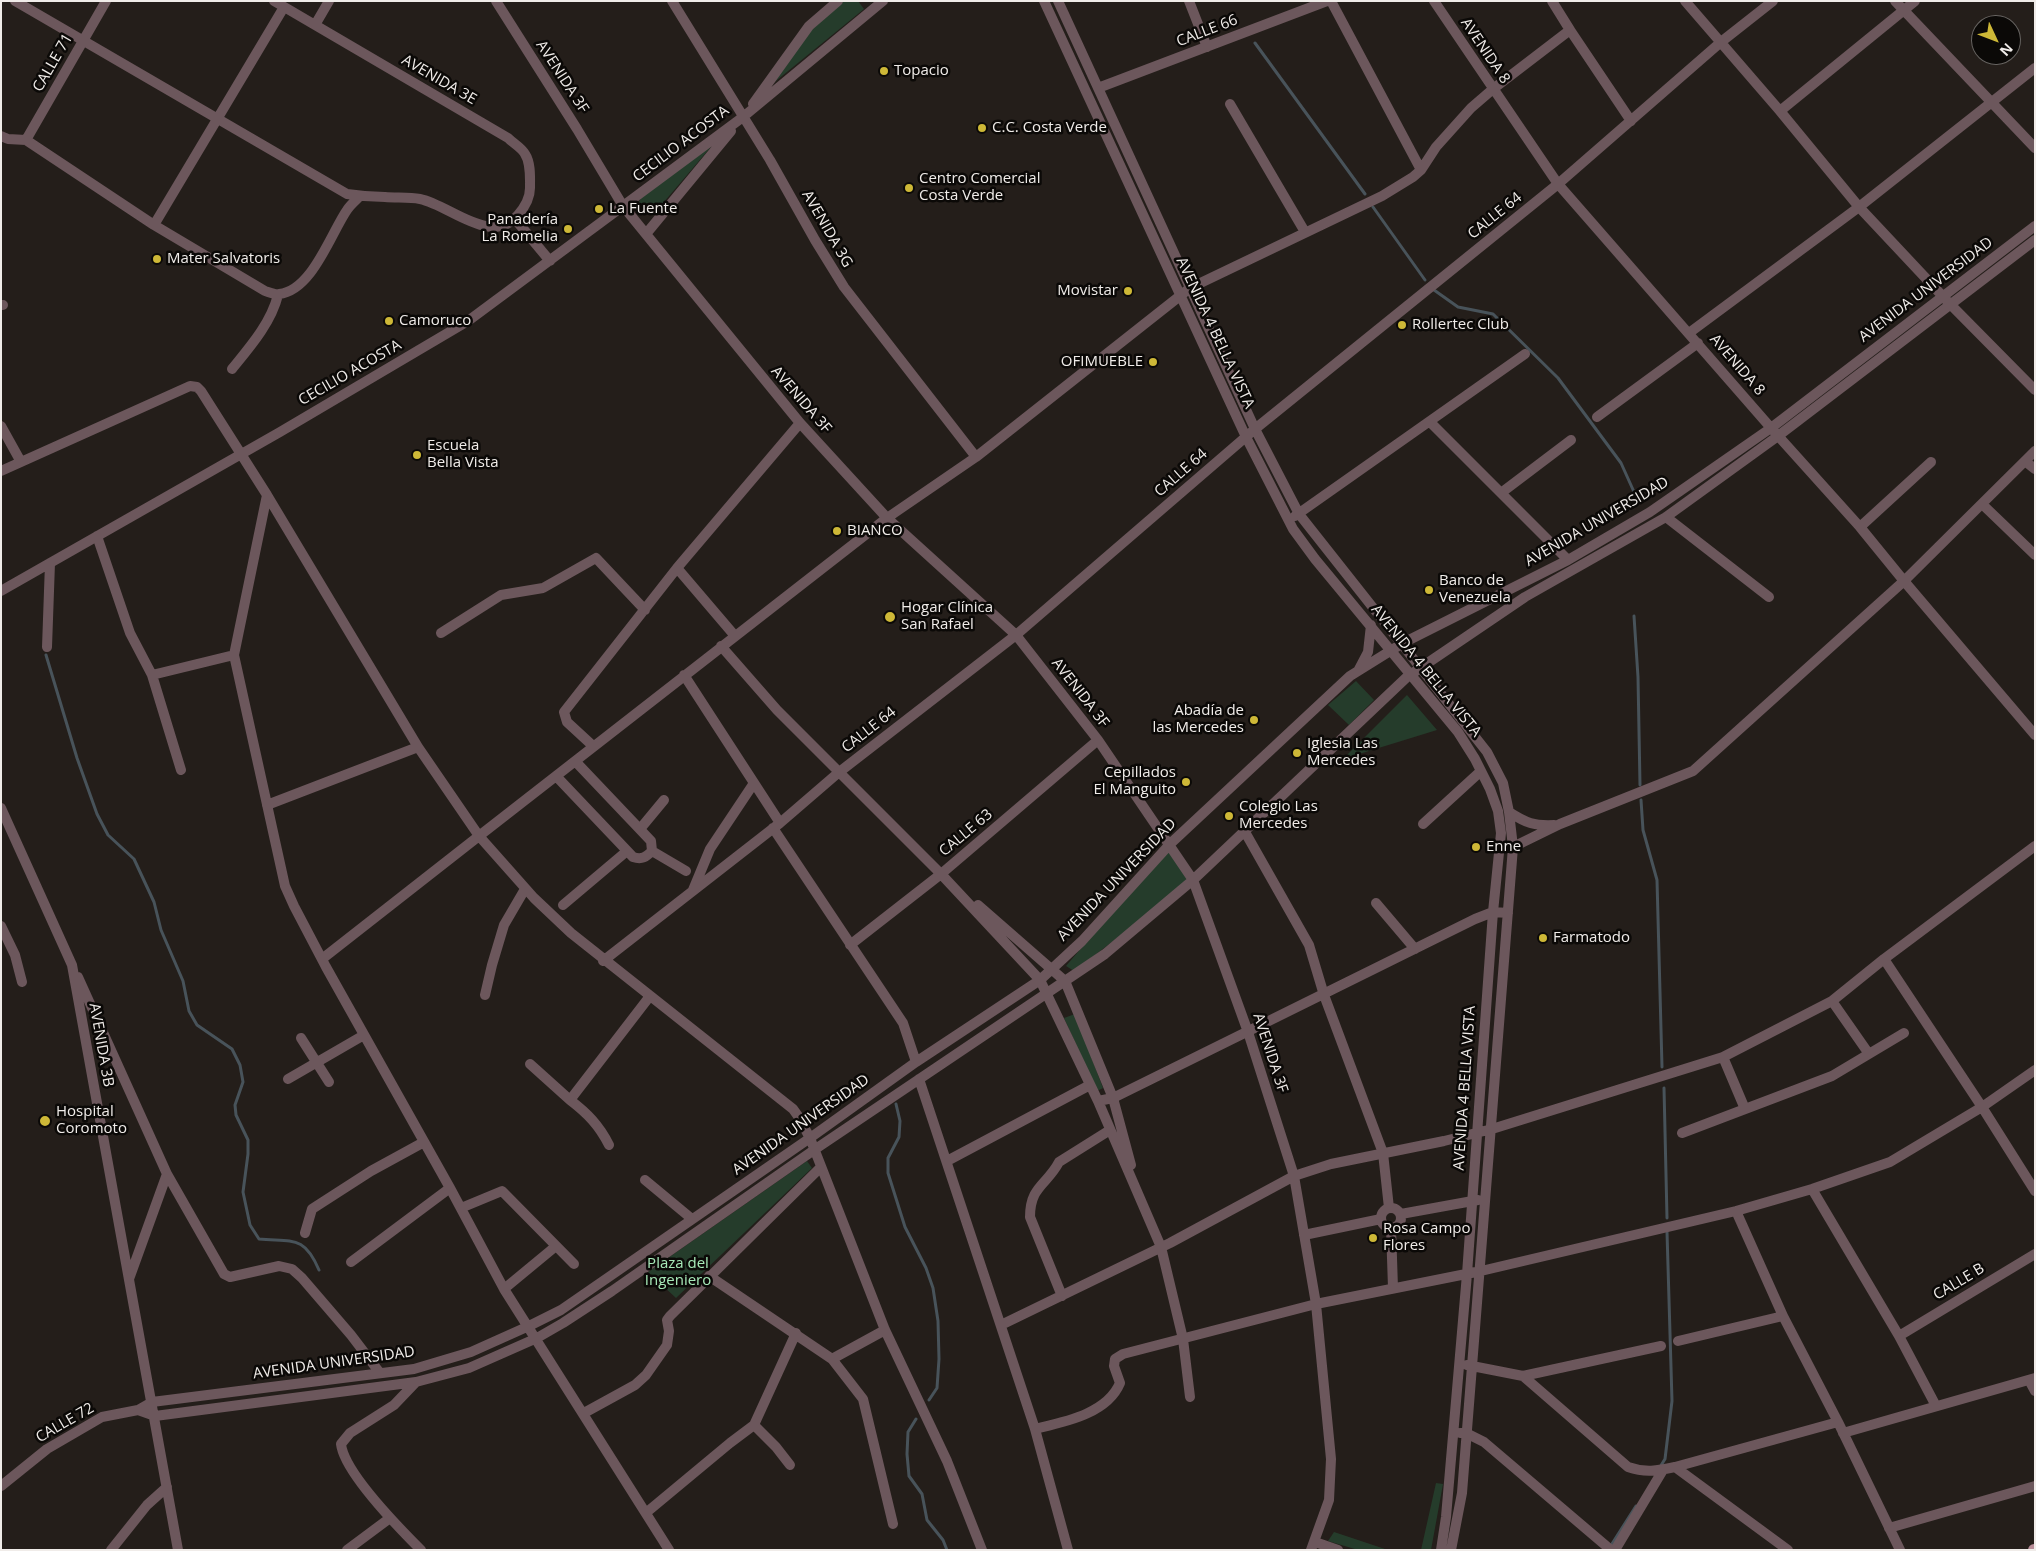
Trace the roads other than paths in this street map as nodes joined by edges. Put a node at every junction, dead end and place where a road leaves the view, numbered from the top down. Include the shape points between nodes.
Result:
1 (15, 1) edge
2 (106, 1) edge
3 (274, 1) edge
4 (329, 1) edge
5 (496, 1) edge
6 (672, 1) edge
7 (838, 1) edge
8 (883, 1) edge
9 (1044, 1) edge
10 (1058, 1) edge
11 (1189, 1) edge
12 (1329, 1) edge
13 (1434, 1) edge
14 (1552, 1) edge
15 (1685, 1) edge
16 (1773, 1) edge
17 (1895, 1) edge
18 (1914, 1) edge
19 (872, 5) edge
20 (284, 7) junction
21 (1903, 11) junction
22 (315, 25) junction
23 (1570, 30) junction
24 (83, 41) junction
25 (1721, 42) junction
26 (1207, 47) junction
27 (2035, 68) edge
28 (1098, 88) junction
29 (1493, 88) junction
30 (1992, 103) junction
31 (1230, 104) dead end
32 (1780, 111) junction
33 (743, 117) junction
34 (218, 119) junction
35 (1631, 121) junction
36 (1, 136) edge
37 (26, 140) junction
38 (2035, 148) edge
39 (1421, 170) junction
40 (1558, 184) junction
41 (360, 196) junction
42 (623, 206) junction
43 (1859, 207) junction
44 (515, 219) junction
45 (154, 225) junction
46 (2035, 226) edge
47 (1305, 232) junction
48 (646, 234) junction
49 (2035, 240) edge
50 (550, 261) junction
51 (1190, 288) junction
52 (278, 295) junction
53 (1181, 295) junction
54 (1946, 300) junction
55 (1689, 333) junction
56 (1698, 343) junction
57 (1525, 354) dead end
58 (232, 369) dead end
59 (2035, 390) edge
60 (1597, 417) dead end
61 (1430, 422) junction
62 (800, 423) junction
63 (1, 426) edge
64 (1255, 429) junction
65 (1774, 432) junction
66 (1246, 437) junction
67 (1571, 440) dead end
68 (2035, 451) edge
69 (241, 454) junction
70 (976, 457) junction
71 (2025, 461) junction
72 (21, 462) junction
73 (1931, 462) dead end
74 (2035, 469) edge
75 (1, 472) edge
76 (1501, 493) junction
77 (267, 495) junction
78 (1982, 504) junction
79 (1299, 514) junction
80 (1666, 517) junction
81 (887, 518) junction
82 (1288, 521) junction
83 (1860, 527) junction
84 (97, 536) junction
85 (2035, 555) edge
86 (1568, 560) junction
87 (50, 563) junction
88 (677, 568) junction
89 (1904, 581) junction
90 (1, 591) edge
91 (1769, 598) dead end
92 (645, 610) junction
93 (1371, 625) junction
94 (442, 633) dead end
95 (1016, 635) junction
96 (735, 636) junction
97 (1403, 643) junction
98 (721, 646) junction
99 (47, 647) dead end
100 (1392, 651) junction
101 (234, 656) junction
102 (1422, 668) junction
103 (1358, 671) junction
104 (152, 675) junction
105 (684, 675) junction
106 (1411, 675) junction
107 (2035, 735) edge
108 (1098, 740) junction
109 (593, 746) junction
110 (418, 747) junction
111 (575, 761) junction
112 (181, 770) dead end
113 (1481, 771) junction
114 (838, 773) junction
115 (556, 776) junction
116 (754, 783) junction
117 (664, 800) dead end
118 (267, 805) junction
119 (1, 808) edge
120 (1510, 812) junction
121 (1422, 824) dead end
122 (1560, 824) junction
123 (776, 826) junction
124 (11, 827) junction
125 (640, 829) junction
126 (1245, 832) junction
127 (1, 834) edge
128 (479, 836) junction
129 (1170, 844) junction
130 (2035, 846) edge
131 (1513, 847) junction
132 (627, 851) junction
133 (652, 851) junction
134 (686, 871) dead end
135 (941, 874) junction
136 (1193, 880) junction
137 (525, 889) junction
138 (693, 891) junction
139 (1376, 903) dead end
140 (563, 905) dead end
141 (1493, 912) junction
142 (1508, 913) junction
143 (1, 926) edge
144 (850, 945) junction
145 (1415, 949) junction
146 (322, 959) junction
147 (1884, 959) junction
148 (603, 961) junction
149 (72, 965) junction
150 (1052, 968) junction
151 (1040, 980) junction
152 (1064, 981) junction
153 (22, 982) dead end
154 (1047, 993) junction
155 (485, 995) dead end
156 (1324, 995) junction
157 (650, 996) junction
158 (1832, 1001) junction
159 (1485, 1022) junction
160 (1500, 1023) junction
161 (1248, 1032) junction
162 (1904, 1033) dead end
163 (364, 1035) junction
164 (301, 1038) dead end
165 (1869, 1054) junction
166 (1723, 1057) junction
167 (316, 1062) junction
168 (916, 1062) junction
169 (530, 1064) dead end
170 (2035, 1070) edge
171 (288, 1079) dead end
172 (919, 1079) junction
173 (329, 1082) dead end
174 (1090, 1085) junction
175 (1113, 1098) junction
176 (570, 1100) junction
177 (1098, 1101) junction
178 (1982, 1107) junction
179 (1745, 1110) junction
180 (1492, 1129) junction
181 (1110, 1130) junction
182 (1477, 1132) junction
183 (1682, 1133) dead end
184 (810, 1138) junction
185 (424, 1142) junction
186 (609, 1145) dead end
187 (814, 1150) junction
188 (1383, 1154) junction
189 (947, 1161) junction
190 (821, 1166) junction
191 (168, 1174) junction
192 (1294, 1176) junction
193 (645, 1180) dead end
194 (450, 1188) junction
195 (1812, 1189) junction
196 (2035, 1191) edge
197 (1139, 1196) junction
198 (1486, 1199) junction
199 (1472, 1200) junction
200 (461, 1208) junction
201 (1389, 1208) junction
202 (1736, 1212) junction
203 (1401, 1214) junction
204 (692, 1219) junction
205 (1381, 1219) junction
206 (1391, 1228) junction
207 (305, 1234) dead end
208 (1304, 1235) junction
209 (556, 1246) junction
210 (1161, 1247) junction
211 (2035, 1254) edge
212 (351, 1262) dead end
213 (574, 1264) dead end
214 (1481, 1271) junction
215 (1467, 1274) junction
216 (709, 1276) junction
217 (129, 1280) junction
218 (1393, 1288) junction
219 (504, 1289) junction
220 (1062, 1296) junction
221 (1316, 1304) junction
222 (1782, 1316) junction
223 (529, 1326) junction
224 (1001, 1326) junction
225 (885, 1330) junction
226 (796, 1333) junction
227 (1899, 1336) junction
228 (537, 1338) junction
229 (1183, 1339) junction
230 (1678, 1341) dead end
231 (1661, 1346) dead end
232 (832, 1359) junction
233 (1459, 1364) junction
234 (1472, 1366) junction
235 (380, 1373) junction
236 (1523, 1376) junction
237 (2032, 1379) edge
238 (416, 1382) junction
239 (2035, 1391) edge
240 (1190, 1398) dead end
241 (152, 1402) junction
242 (1936, 1406) junction
243 (138, 1410) junction
244 (584, 1413) junction
245 (155, 1416) junction
246 (1838, 1422) junction
247 (754, 1425) junction
248 (1035, 1429) junction
249 (1454, 1432) junction
250 (1843, 1433) junction
251 (1466, 1434) junction
252 (790, 1465) dead end
253 (1674, 1467) junction
254 (1663, 1470) junction
255 (1, 1486) edge
256 (2035, 1486) edge
257 (166, 1488) junction
258 (647, 1512) junction
259 (390, 1518) junction
260 (893, 1524) dead end
261 (1889, 1528) junction
262 (1313, 1546) edge
263 (111, 1550) edge
264 (178, 1550) edge
265 (347, 1550) edge
266 (421, 1550) edge
267 (669, 1550) edge
268 (982, 1550) edge
269 (1068, 1550) edge
270 (1338, 1550) edge
271 (1441, 1550) edge
272 (1452, 1550) edge
273 (1613, 1550) edge
274 (1788, 1550) edge
275 (1900, 1550) edge

1 - 24 street
2 - 24 street, CALLE 71
3 - 20 street, AVENIDA 3E
4 - 22 street
5 - 42 street, AVENIDA 3F
6 - 33 street, AVENIDA 3G
7 - 33 street, CECILIO ACOSTA via 809,26
8 - 19 street, CECILIO ACOSTA
9 - 53 street, AVENIDA 4 BELLA VISTA
10 - 28 street, AVENIDA 4 BELLA VISTA
11 - 26 street
12 - 26 street, CALLE 66
12 - 39 street
13 - 29 street, AVENIDA 8
14 - 23 street
15 - 25 street
16 - 25 street, CALLE 64
17 - 21 street
18 - 21 street
19 - 33 street, CECILIO ACOSTA
20 - 22 street, AVENIDA 3E
20 - 34 street
21 - 30 street
21 - 32 street
22 - 44 street, AVENIDA 3E via 514,143 525,153 530,192 524,208
23 - 29 street
23 - 35 street
24 - 34 street
24 - 37 street, CALLE 71
25 - 32 street
25 - 35 street, CALLE 64
26 - 28 street, CALLE 66
27 - 30 street
28 - 51 street, AVENIDA 4 BELLA VISTA
29 - 39 street via 1436,147
29 - 40 street, AVENIDA 8
30 - 38 street
30 - 43 street
31 - 47 street
32 - 43 street
33 - 42 street, CECILIO ACOSTA
33 - 48 street
33 - 70 street, AVENIDA 3G via 844,287
34 - 41 street via 347,194
34 - 45 street
35 - 40 street, CALLE 64
36 - 37 street
37 - 45 street
39 - 47 street via 1382,196
40 - 55 street, AVENIDA 8
40 - 64 street, CALLE 64
41 - 44 street via 418,198 490,228 503,226
41 - 52 street via 347,210 333,238 302,283
42 - 48 street, AVENIDA 3F
42 - 50 street, CECILIO ACOSTA
43 - 54 street
43 - 55 street
44 - 50 street
45 - 52 street via 265,291
46 - 54 street, AVENIDA UNIVERSIDAD
47 - 51 street
48 - 62 street, AVENIDA 3F
49 - 54 street, AVENIDA UNIVERSIDAD
50 - 69 street, CECILIO ACOSTA via 468,321
51 - 53 street
51 - 64 street, AVENIDA 4 BELLA VISTA
52 - 58 street via 275,308
53 - 66 street, AVENIDA 4 BELLA VISTA
53 - 70 street
54 - 59 street
54 - 65 street, AVENIDA UNIVERSIDAD
55 - 56 street, AVENIDA 8
56 - 60 street
56 - 65 street, AVENIDA 8
57 - 61 street
61 - 76 street
61 - 79 street
62 - 81 street, AVENIDA 3F
62 - 88 street
63 - 72 street
64 - 66 street, CALLE 64
64 - 79 street, AVENIDA 4 BELLA VISTA
65 - 80 street, AVENIDA UNIVERSIDAD
65 - 83 street, AVENIDA 8
65 - 86 street, AVENIDA UNIVERSIDAD via 1650,512
66 - 82 street, AVENIDA 4 BELLA VISTA
66 - 95 street, CALLE 64
67 - 76 street
68 - 71 street
69 - 72 street via 202,392 190,386
69 - 77 street
69 - 84 street, CECILIO ACOSTA
70 - 81 street
71 - 74 street
71 - 78 street
72 - 75 street
73 - 83 street
76 - 86 street
77 - 101 street
77 - 110 street
78 - 85 street
78 - 89 street
79 - 82 street
79 - 97 street, AVENIDA 4 BELLA VISTA
80 - 91 street
80 - 102 street, AVENIDA UNIVERSIDAD via 1525,597
81 - 95 street, AVENIDA 3F
81 - 96 street
82 - 93 street, AVENIDA 4 BELLA VISTA via 1315,559
83 - 89 street, AVENIDA 8
84 - 87 street, CECILIO ACOSTA
84 - 104 street via 130,633
86 - 97 street, AVENIDA UNIVERSIDAD
87 - 90 street, CECILIO ACOSTA
87 - 99 street
88 - 92 street
88 - 96 street
89 - 107 street, AVENIDA 8
89 - 122 street via 1693,771
92 - 94 street via 596,558 543,588 501,595
92 - 109 street via 564,712 567,722
93 - 100 street, AVENIDA 4 BELLA VISTA
93 - 103 street via 1368,652
95 - 108 street, AVENIDA 3F
95 - 114 street, CALLE 64
96 - 98 street
97 - 100 street, AVENIDA UNIVERSIDAD
97 - 102 street, AVENIDA 4 BELLA VISTA
98 - 105 street
98 - 114 street
100 - 103 street, AVENIDA UNIVERSIDAD
100 - 106 street, AVENIDA 4 BELLA VISTA
101 - 104 street
101 - 118 street
102 - 106 street, AVENIDA UNIVERSIDAD
102 - 120 street, AVENIDA 4 BELLA VISTA via 1487,752 1503,783
103 - 129 street, AVENIDA UNIVERSIDAD
104 - 112 street
105 - 109 street
105 - 116 street
106 - 113 street, AVENIDA 4 BELLA VISTA via 1458,732
106 - 126 street, AVENIDA UNIVERSIDAD
108 - 129 street, AVENIDA 3F
108 - 135 street, CALLE 63
109 - 111 street
110 - 118 street
110 - 128 street
111 - 115 street
111 - 125 street
113 - 121 street
113 - 141 street, AVENIDA 4 BELLA VISTA via 1498,811 1501,833
114 - 123 street, CALLE 64
114 - 135 street
115 - 128 street
115 - 132 street
116 - 123 street
116 - 138 street via 710,849
117 - 125 street
118 - 146 street via 285,886
119 - 124 street, AVENIDA 3B
120 - 122 street via 1522,821 1538,826
120 - 131 street, AVENIDA 4 BELLA VISTA
122 - 131 street
123 - 138 street, CALLE 64
123 - 144 street
124 - 127 street
124 - 149 street, AVENIDA 3B
125 - 133 street via 651,841
126 - 136 street, AVENIDA UNIVERSIDAD
126 - 156 street via 1309,945
128 - 137 street
128 - 146 street
129 - 136 street, AVENIDA 3F
129 - 150 street, AVENIDA UNIVERSIDAD via 1082,941
130 - 147 street
131 - 142 street, AVENIDA 4 BELLA VISTA
132 - 133 street via 639,859
132 - 140 street
133 - 134 street
135 - 144 street, CALLE 63
135 - 150 street
135 - 151 street
136 - 152 street, AVENIDA UNIVERSIDAD via 1105,954
136 - 161 street, AVENIDA 3F
137 - 148 street
137 - 155 street via 504,925
138 - 148 street, CALLE 64
139 - 145 street
141 - 142 street
141 - 145 street
141 - 159 street, AVENIDA 4 BELLA VISTA
142 - 160 street, AVENIDA 4 BELLA VISTA
143 - 153 street via 15,955
144 - 168 street via 902,1023
145 - 156 street
146 - 163 street
147 - 158 street
147 - 178 street
148 - 157 street
149 - 191 street
149 - 217 street, AVENIDA 3B
150 - 151 street, AVENIDA UNIVERSIDAD
150 - 152 street
151 - 154 street
151 - 168 street, AVENIDA UNIVERSIDAD
152 - 154 street, AVENIDA UNIVERSIDAD
152 - 175 street
154 - 172 street, AVENIDA UNIVERSIDAD
154 - 174 street
156 - 161 street
156 - 188 street
157 - 176 street
157 - 184 street via 793,1109
158 - 165 street
158 - 166 street
159 - 160 street
159 - 182 street, AVENIDA 4 BELLA VISTA
160 - 180 street, AVENIDA 4 BELLA VISTA
161 - 175 street
161 - 192 street, AVENIDA 3F
162 - 165 street
163 - 167 street
163 - 185 street
164 - 167 street
165 - 179 street via 1832,1076
166 - 179 street
166 - 180 street
167 - 171 street
167 - 173 street
168 - 184 street, AVENIDA UNIVERSIDAD
169 - 176 street
170 - 178 street
172 - 187 street, AVENIDA UNIVERSIDAD
172 - 189 street
174 - 177 street
174 - 189 street
175 - 177 street
175 - 197 street
176 - 186 street via 589,1115
177 - 181 street
178 - 195 street via 1890,1162
178 - 196 street
179 - 183 street
180 - 182 street
180 - 198 street, AVENIDA 4 BELLA VISTA
181 - 197 street
181 - 220 street via 1059,1162 1038,1187 1030,1206 1030,1217
182 - 188 street
182 - 199 street, AVENIDA 4 BELLA VISTA
184 - 187 street
184 - 204 street, AVENIDA UNIVERSIDAD
185 - 194 street
185 - 207 street via 312,1209
187 - 190 street
187 - 228 street, AVENIDA UNIVERSIDAD via 612,1292
188 - 192 street via 1331,1164
188 - 201 street
189 - 224 street
190 - 216 street
190 - 225 street
191 - 217 street
191 - 235 street via 224,1274 230,1277 279,1266 292,1269
192 - 208 street, AVENIDA 3F
192 - 210 street
193 - 204 street
194 - 200 street
194 - 212 street
195 - 202 street
195 - 227 street
197 - 210 street
198 - 199 street
198 - 214 street, AVENIDA 4 BELLA VISTA
199 - 203 street
199 - 215 street, AVENIDA 4 BELLA VISTA
200 - 209 street via 502,1191
200 - 219 street
201 - 203 street
201 - 205 street
202 - 214 street
202 - 222 street
203 - 206 street via 1399,1224
204 - 223 street, AVENIDA UNIVERSIDAD via 560,1310
205 - 206 street via 1386,1227
205 - 208 street
206 - 218 street
208 - 221 street, AVENIDA 3F
209 - 213 street
209 - 219 street
210 - 220 street
210 - 229 street
211 - 227 street, CALLE B
214 - 215 street
214 - 234 street, AVENIDA 4 BELLA VISTA
215 - 218 street
215 - 233 street, AVENIDA 4 BELLA VISTA
216 - 226 street
216 - 244 street via 670,1316 667,1345 646,1375 636,1385
217 - 241 street, AVENIDA 3B
218 - 221 street
219 - 223 street
220 - 224 street
221 - 229 street
221 - 262 street, AVENIDA 3F via 1331,1459 1329,1500
222 - 230 street
222 - 246 street
223 - 228 street
223 - 235 street, AVENIDA UNIVERSIDAD via 471,1352 414,1369
224 - 248 street
225 - 232 street
225 - 268 street via 947,1461
226 - 232 street
226 - 247 street
227 - 242 street
228 - 238 street, AVENIDA UNIVERSIDAD via 469,1368
228 - 244 street
229 - 240 street
229 - 248 street via 1123,1354 1115,1359 1120,1383 1112,1398 1073,1420
231 - 236 street
232 - 260 street via 863,1399
233 - 234 street
233 - 249 street, AVENIDA 4 BELLA VISTA
234 - 236 street
234 - 251 street, AVENIDA 4 BELLA VISTA
235 - 241 street, AVENIDA UNIVERSIDAD
236 - 254 street via 1628,1467 1646,1472
237 - 239 street
237 - 242 street
238 - 245 street, AVENIDA UNIVERSIDAD
238 - 259 street via 394,1405 350,1433 341,1444 346,1460
241 - 243 street, CALLE 72
241 - 245 street, AVENIDA 3B
242 - 250 street
243 - 245 street
243 - 255 street, CALLE 72 via 102,1417 47,1449
244 - 258 street
245 - 257 street, AVENIDA 3B
246 - 250 street
246 - 253 street
247 - 252 street
247 - 258 street
248 - 269 street
249 - 251 street
249 - 271 street, AVENIDA 4 BELLA VISTA
250 - 261 street
251 - 272 street, AVENIDA 4 BELLA VISTA via 1462,1493
251 - 273 street via 1484,1442
253 - 254 street
253 - 274 street
254 - 273 street
256 - 261 street
257 - 263 street via 147,1505
257 - 264 street, AVENIDA 3B
258 - 267 street
259 - 265 street
259 - 266 street
261 - 275 street
262 - 270 street

